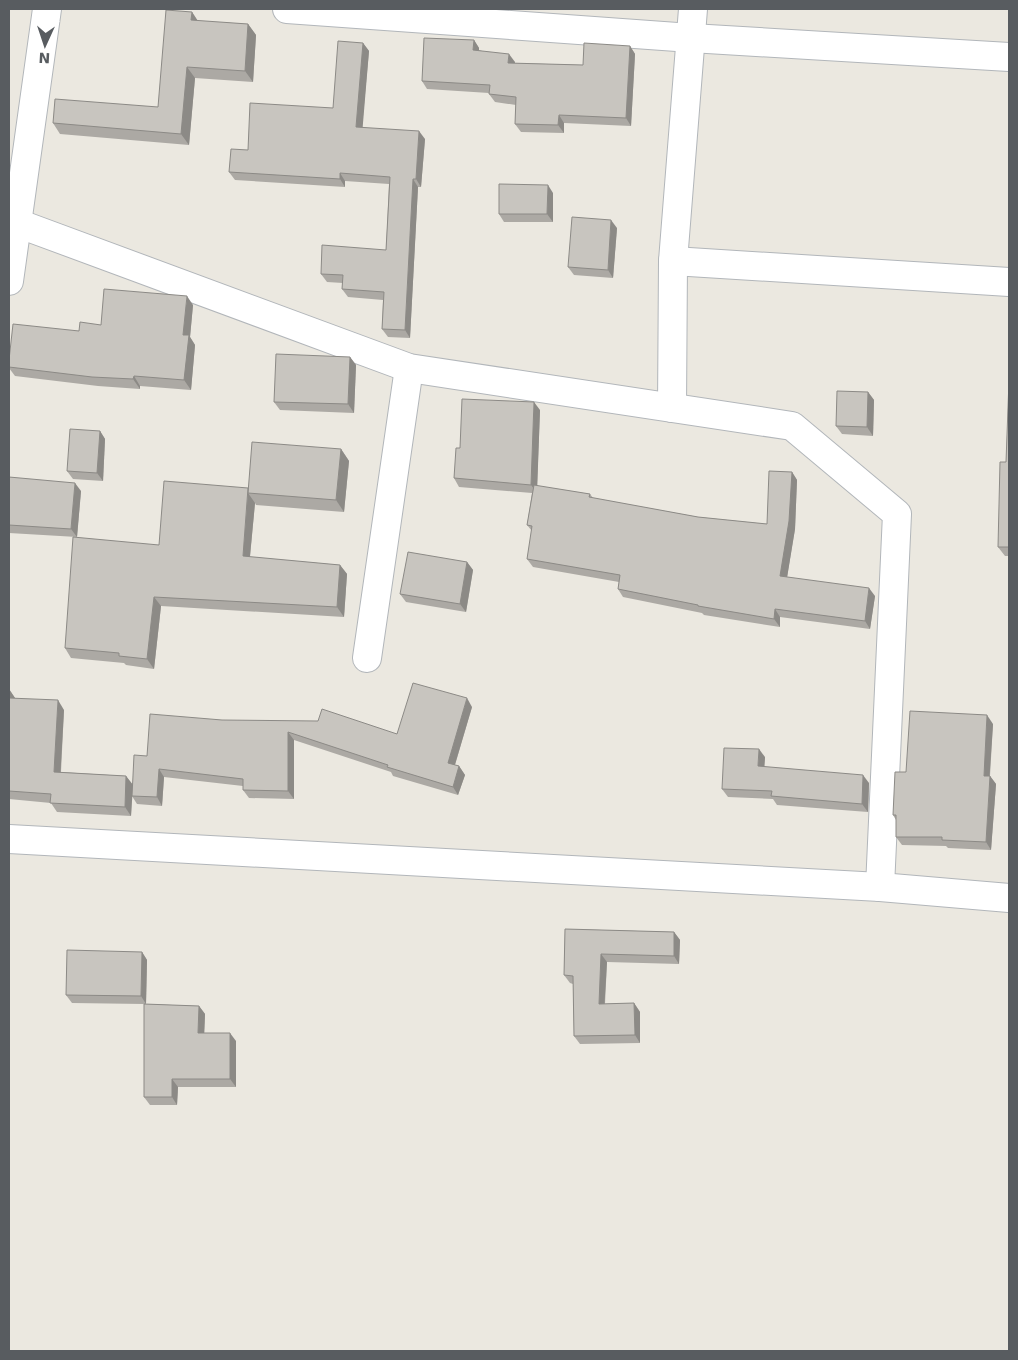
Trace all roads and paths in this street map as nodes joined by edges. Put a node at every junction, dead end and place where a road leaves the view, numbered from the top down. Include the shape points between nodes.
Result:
1 (47, 9) edge
2 (287, 9) edge
3 (693, 9) edge
4 (691, 38) junction
5 (1009, 57) edge
6 (17, 223) junction
7 (672, 261) junction
8 (9, 281) edge
9 (1009, 282) edge
10 (409, 368) junction
11 (672, 408) junction
12 (367, 658) dead end
13 (9, 839) edge
14 (880, 887) junction
15 (1009, 898) edge

1 - 6 street
2 - 4 street
3 - 4 street
4 - 5 street
4 - 7 street
6 - 8 street
6 - 10 street
7 - 9 street
7 - 11 street
10 - 11 street
10 - 12 street
11 - 14 street via 792,426 898,514
13 - 14 street
14 - 15 street

